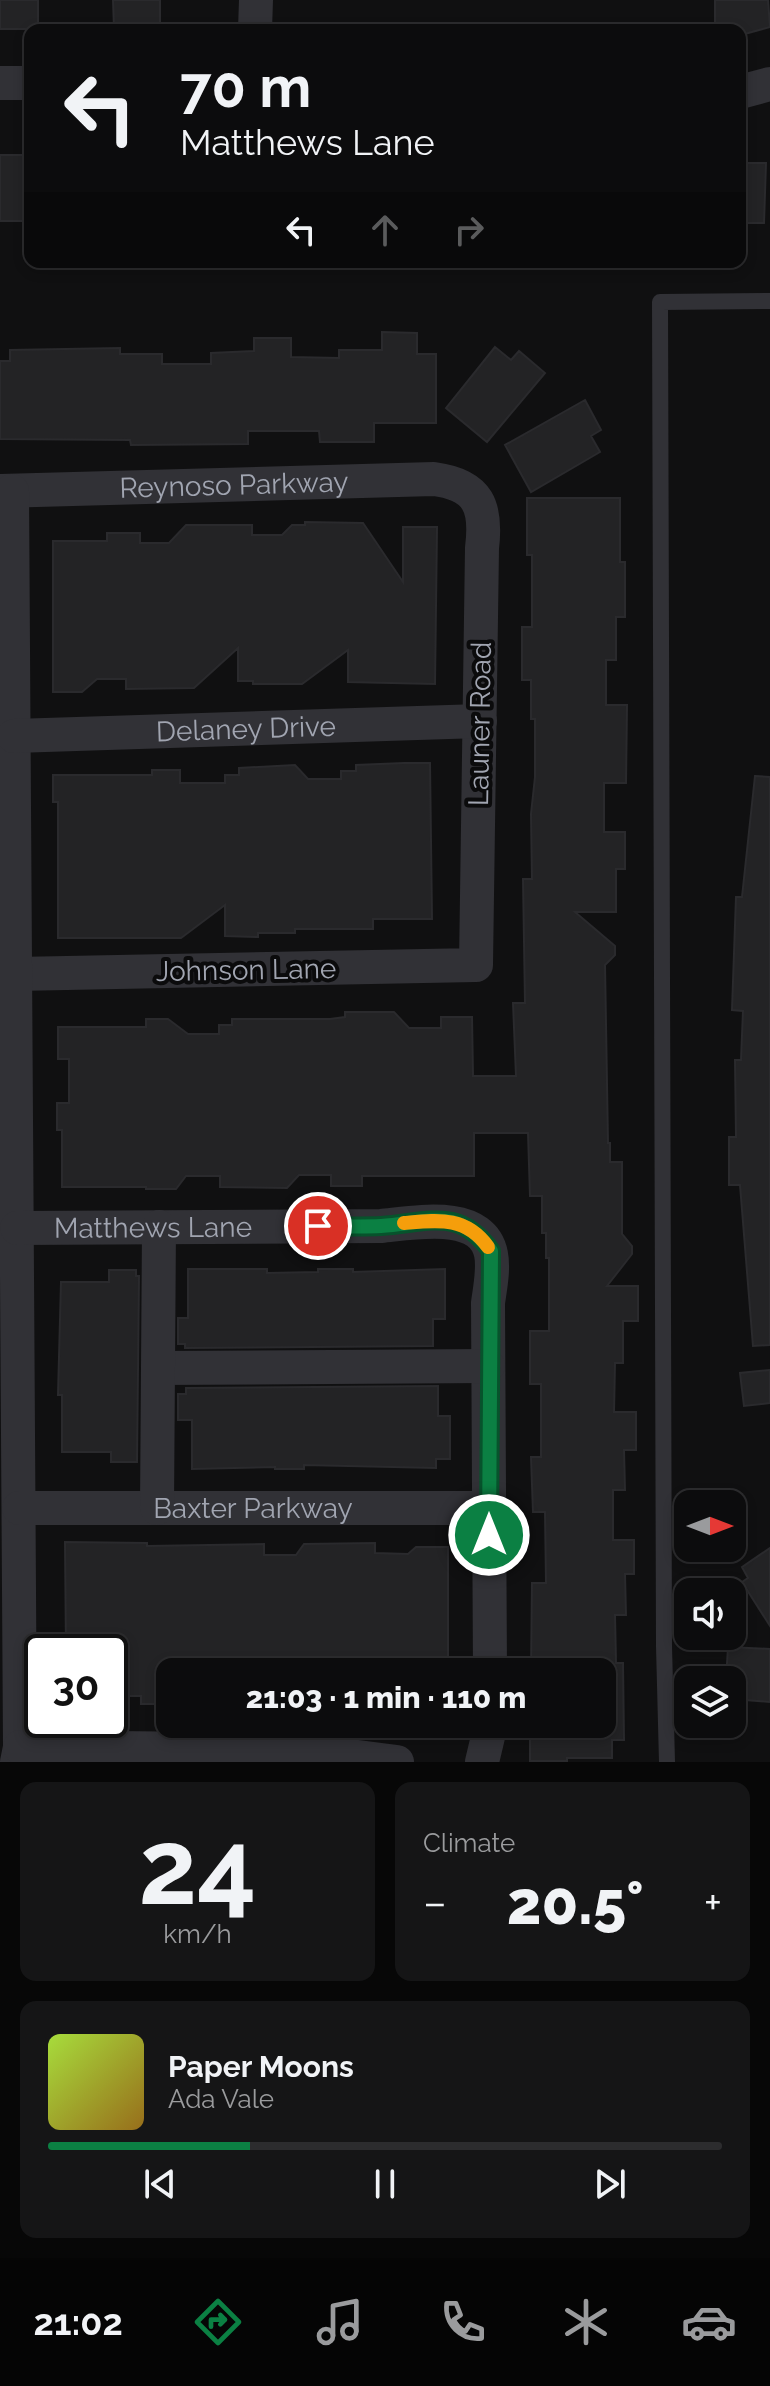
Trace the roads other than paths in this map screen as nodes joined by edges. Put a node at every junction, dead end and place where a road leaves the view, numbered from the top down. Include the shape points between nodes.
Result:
1 (256, 0) edge
2 (255, 24) edge
3 (0, 83) edge
4 (24, 83) edge
5 (770, 84) edge
6 (746, 90) edge
7 (770, 301) edge
8 (465, 489) joint
9 (6, 491) edge
10 (480, 721) junction
11 (14, 736) junction
12 (476, 965) joint
13 (16, 974) junction
14 (159, 1227) junction
15 (17, 1228) junction
16 (488, 1366) junction
17 (158, 1368) junction
18 (19, 1508) junction
19 (157, 1508) junction
20 (489, 1508) junction
21 (490, 1658) edge
22 (488, 1738) edge
23 (18, 1755) edge
24 (397, 1762) edge
25 (482, 1762) edge
26 (667, 1762) edge

1 - 2 street
3 - 4 street
5 - 6 street
7 - 26 lane via 660,302
8 - 9 street, Reynoso Parkway via 434,479
8 - 10 street, Launer Road via 484,510
9 - 11 street
10 - 11 street, Delaney Drive
10 - 12 street, Launer Road
11 - 13 street
12 - 13 street, Johnson Lane
13 - 15 street
14 - 15 street, Matthews Lane
14 - 16 street, Matthews Lane via 458,1223 477,1232 491,1251
14 - 17 street
15 - 18 street
16 - 17 street
16 - 20 street
17 - 19 street
18 - 19 street, Baxter Parkway
18 - 23 street
19 - 20 street, Baxter Parkway
20 - 21 street
22 - 25 street
23 - 24 street via 304,1750

